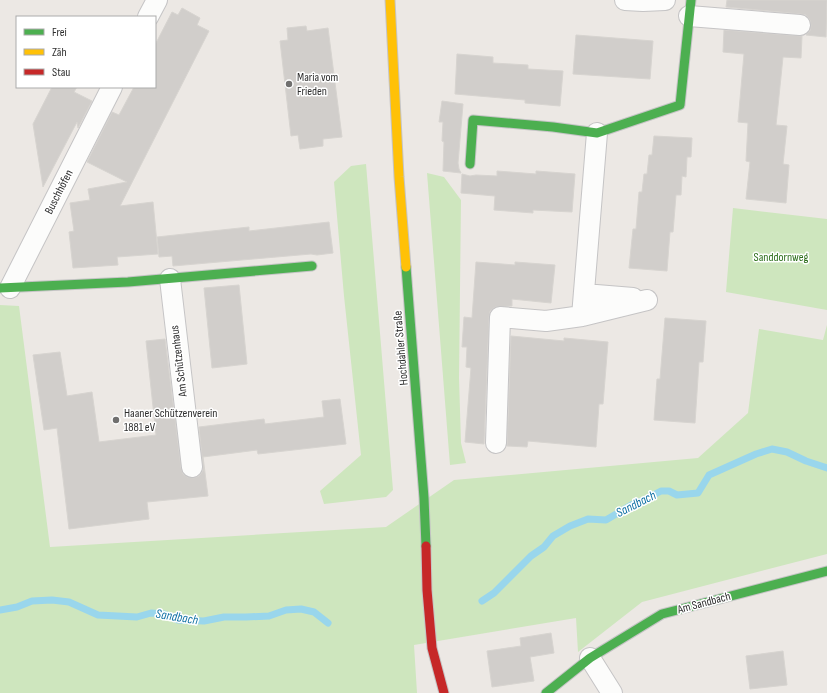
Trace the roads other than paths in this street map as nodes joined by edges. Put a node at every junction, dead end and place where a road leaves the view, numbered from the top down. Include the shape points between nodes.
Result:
1 (157, 0) edge
2 (390, 0) edge
3 (626, 0) edge
4 (665, 0) edge
5 (690, 8) edge
6 (149, 16) edge
7 (800, 25) dead end
8 (111, 88) edge
9 (597, 133) junction
10 (470, 164) dead end
11 (312, 266) dead end
12 (170, 278) junction
13 (5, 288) edge
14 (584, 294) junction
15 (582, 316) junction
16 (496, 443) dead end
17 (192, 467) dead end
18 (827, 571) edge
19 (590, 658) junction
20 (444, 693) edge
21 (546, 693) edge
22 (612, 693) edge

1 - 6 street
2 - 20 street, Hochdahler Straße via 399,177 423,482 427,590 432,648
3 - 4 street
5 - 7 street
5 - 9 street via 680,105
8 - 13 street, Buschhöfen
9 - 10 street via 473,120
9 - 14 street
11 - 12 street
12 - 13 street
12 - 17 street, Am Schützenhaus
14 - 15 street
14 - 15 street via 647,300
15 - 16 street via 546,321 500,318
18 - 19 street, Am Sandbach via 662,614
19 - 21 street, Am Sandbach
19 - 22 street

